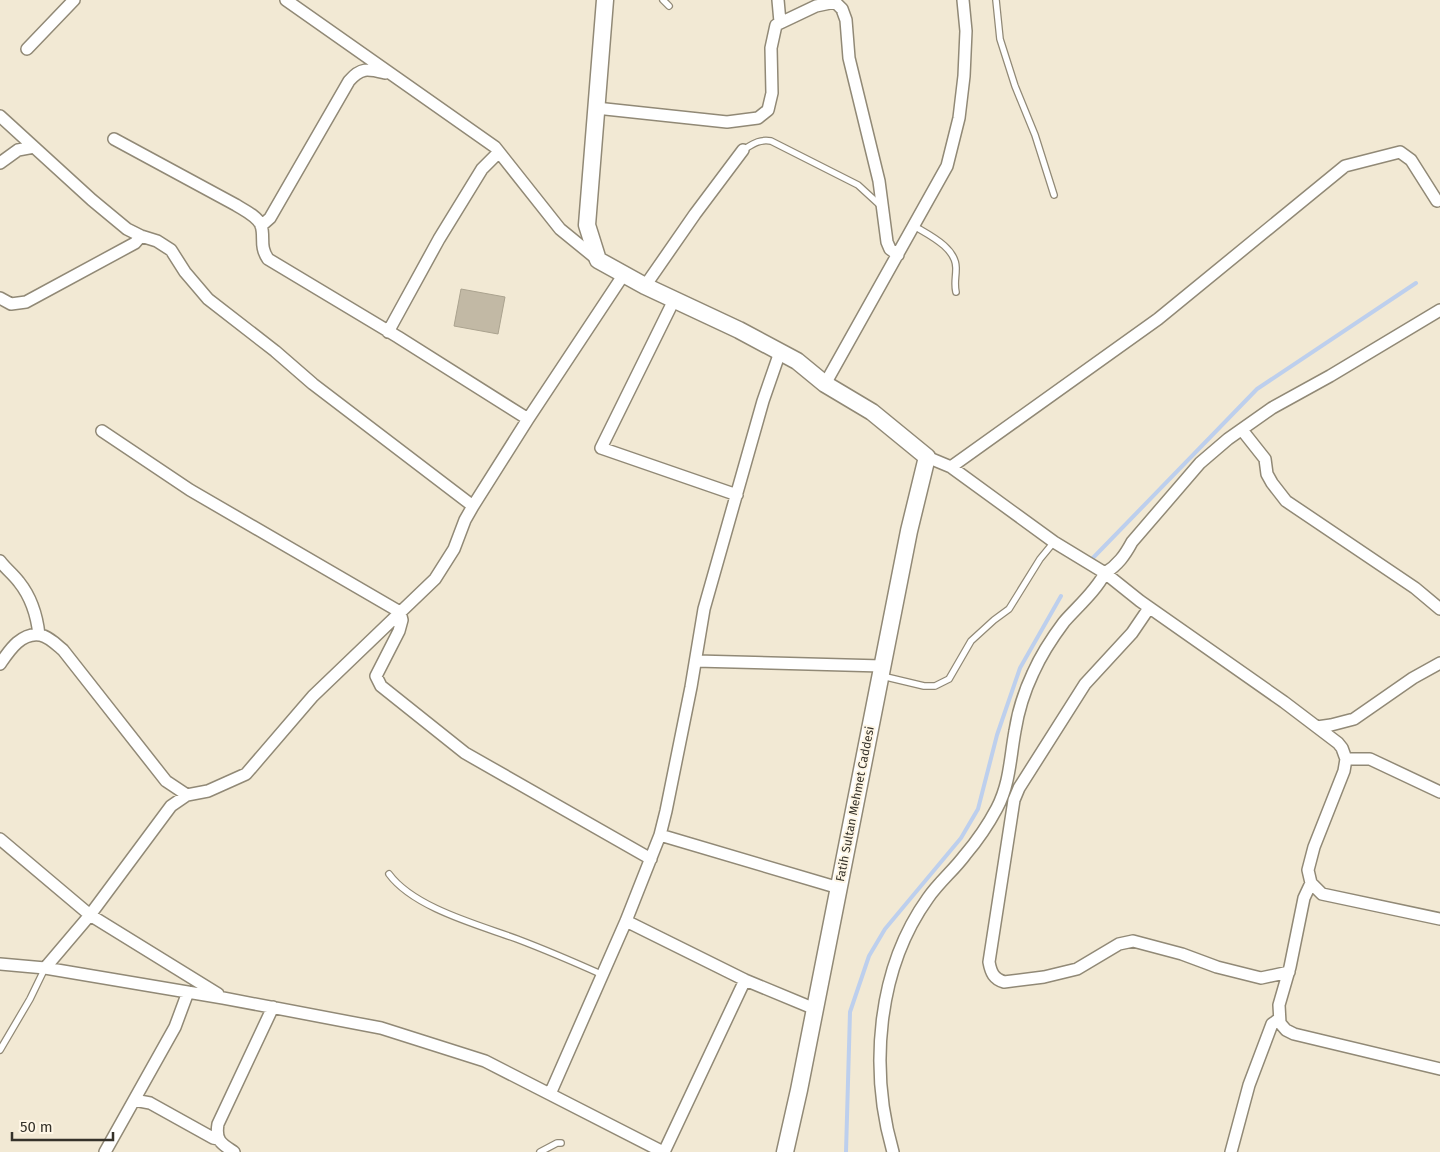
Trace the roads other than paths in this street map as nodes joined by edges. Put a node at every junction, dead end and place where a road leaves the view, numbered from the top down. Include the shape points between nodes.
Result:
1 (74, 0) edge
2 (286, 0) edge
3 (605, 0) edge
4 (663, 0) edge
5 (778, 0) edge
6 (963, 0) edge
7 (996, 0) edge
8 (669, 6) dead end
9 (780, 22) junction
10 (27, 49) dead end
11 (392, 74) junction
12 (596, 108) junction
13 (0, 116) edge
14 (114, 139) dead end
15 (34, 147) junction
16 (743, 150) joint
17 (499, 152) junction
18 (0, 162) edge
19 (1054, 195) dead end
20 (1437, 201) dead end
21 (883, 208) junction
22 (261, 226) junction
23 (914, 226) junction
24 (141, 236) junction
25 (898, 255) junction
26 (598, 260) junction
27 (624, 274) junction
28 (645, 286) junction
29 (956, 292) dead end
30 (0, 298) edge
31 (674, 300) junction
32 (1440, 310) edge
33 (388, 332) junction
34 (780, 352) junction
35 (825, 384) junction
36 (528, 419) junction
37 (1242, 430) junction
38 (102, 431) dead end
39 (927, 457) junction
40 (951, 467) junction
41 (736, 495) junction
42 (473, 506) junction
43 (1054, 542) junction
44 (0, 561) edge
45 (1105, 573) junction
46 (1149, 608) junction
47 (1440, 609) edge
48 (400, 612) junction
49 (40, 635) junction
50 (696, 660) junction
51 (1440, 663) edge
52 (0, 664) edge
53 (881, 671) junction
54 (1317, 727) junction
55 (1346, 759) junction
56 (1440, 792) edge
57 (187, 795) junction
58 (660, 835) junction
59 (0, 839) edge
60 (651, 859) junction
61 (389, 874) dead end
62 (1311, 884) junction
63 (839, 888) junction
64 (90, 915) junction
65 (1440, 919) edge
66 (626, 921) junction
67 (0, 964) edge
68 (45, 968) junction
69 (1289, 972) junction
70 (603, 975) junction
71 (745, 980) junction
72 (188, 992) junction
73 (223, 998) junction
74 (273, 1007) junction
75 (815, 1009) junction
76 (1279, 1019) junction
77 (0, 1050) edge
78 (1440, 1069) edge
79 (550, 1094) junction
80 (134, 1100) junction
81 (218, 1139) junction
82 (561, 1143) dead end
83 (106, 1152) edge
84 (234, 1152) edge
85 (540, 1152) edge
86 (664, 1152) edge
87 (785, 1152) edge
88 (892, 1152) edge
89 (1231, 1152) edge

1 - 10 street
2 - 11 street
3 - 12 street
4 - 8 lane
5 - 9 street
6 - 23 street via 966,31 959,118 947,166
7 - 19 lane via 1000,39
9 - 12 street via 774,28 771,48 770,102 768,110 758,118 727,122
9 - 21 street via 828,2 835,2 842,9 853,81
11 - 17 street
11 - 22 street via 368,70 354,75 268,222
12 - 26 street via 586,225
13 - 15 street
14 - 22 street via 236,205
15 - 18 street via 18,150
15 - 24 street via 92,200
16 - 21 lane via 756,142 771,141 858,185
16 - 28 street
17 - 26 street via 560,229
17 - 33 street via 482,170 443,232
20 - 40 street via 1411,160 1400,152 1345,166 1158,319
21 - 25 street via 887,242
22 - 33 street via 264,254 268,259
23 - 25 street
23 - 29 lane via 932,236 955,260
24 - 30 street via 135,244 26,302 11,304
24 - 42 street via 164,245 208,299
25 - 35 street
26 - 27 street
27 - 28 street
27 - 36 street
28 - 31 street
31 - 34 street
31 - 41 street via 601,448
32 - 37 street via 1272,408
33 - 36 street
34 - 35 street via 797,361
34 - 41 street
35 - 39 street via 872,412
36 - 42 street
37 - 45 street via 1200,463 1132,542 1126,554
37 - 47 street via 1265,459 1267,474 1286,501
38 - 48 street via 190,490
39 - 40 street
39 - 53 street, Fatih Sultan Mehmet Caddesi
40 - 43 street
41 - 50 street via 704,610
42 - 48 street via 454,549 435,579
43 - 45 street
43 - 53 lane via 1010,608 971,641 949,679 935,686 924,686
44 - 49 street via 27,594 36,614
45 - 46 street
45 - 88 street via 1052,638 1032,674 1017,720 1007,782 997,808 966,855 924,903 901,946 889,987 880,1051 882,1106
46 - 54 street
46 - 69 street via 1132,633 1085,684 1019,788 1014,800 989,962 992,974 1004,982 1044,977 1077,969 1119,944 1133,941 1261,978
48 - 57 street via 313,696 246,774 208,791
48 - 60 street via 399,631 376,676 381,686 465,753
49 - 52 street via 25,637 11,647
49 - 57 street via 63,650 166,781
50 - 53 street
50 - 58 street
51 - 54 street via 1354,719
53 - 63 street, Fatih Sultan Mehmet Caddesi
54 - 55 street via 1338,743
55 - 56 street via 1375,761
55 - 62 street via 1314,847 1308,870
57 - 64 street via 171,806
58 - 60 street
58 - 63 street
59 - 64 street
60 - 66 street
61 - 70 lane via 400,888 468,923 553,953
62 - 65 street via 1322,894
62 - 69 street via 1304,898
63 - 75 street, Fatih Sultan Mehmet Caddesi
64 - 68 street
64 - 73 street
66 - 70 street
66 - 71 street
67 - 68 street
68 - 72 street
68 - 77 lane
69 - 76 street via 1279,1004
70 - 79 street
71 - 75 street
71 - 86 street
72 - 73 street
72 - 80 street via 175,1027
73 - 74 street
74 - 79 street via 381,1028 485,1062
74 - 81 street via 218,1124
75 - 87 street, Fatih Sultan Mehmet Caddesi
76 - 78 street via 1286,1030 1294,1034
76 - 89 street via 1272,1024 1249,1085
79 - 86 street
80 - 81 street via 150,1103
80 - 83 street
81 - 84 street
82 - 85 lane

